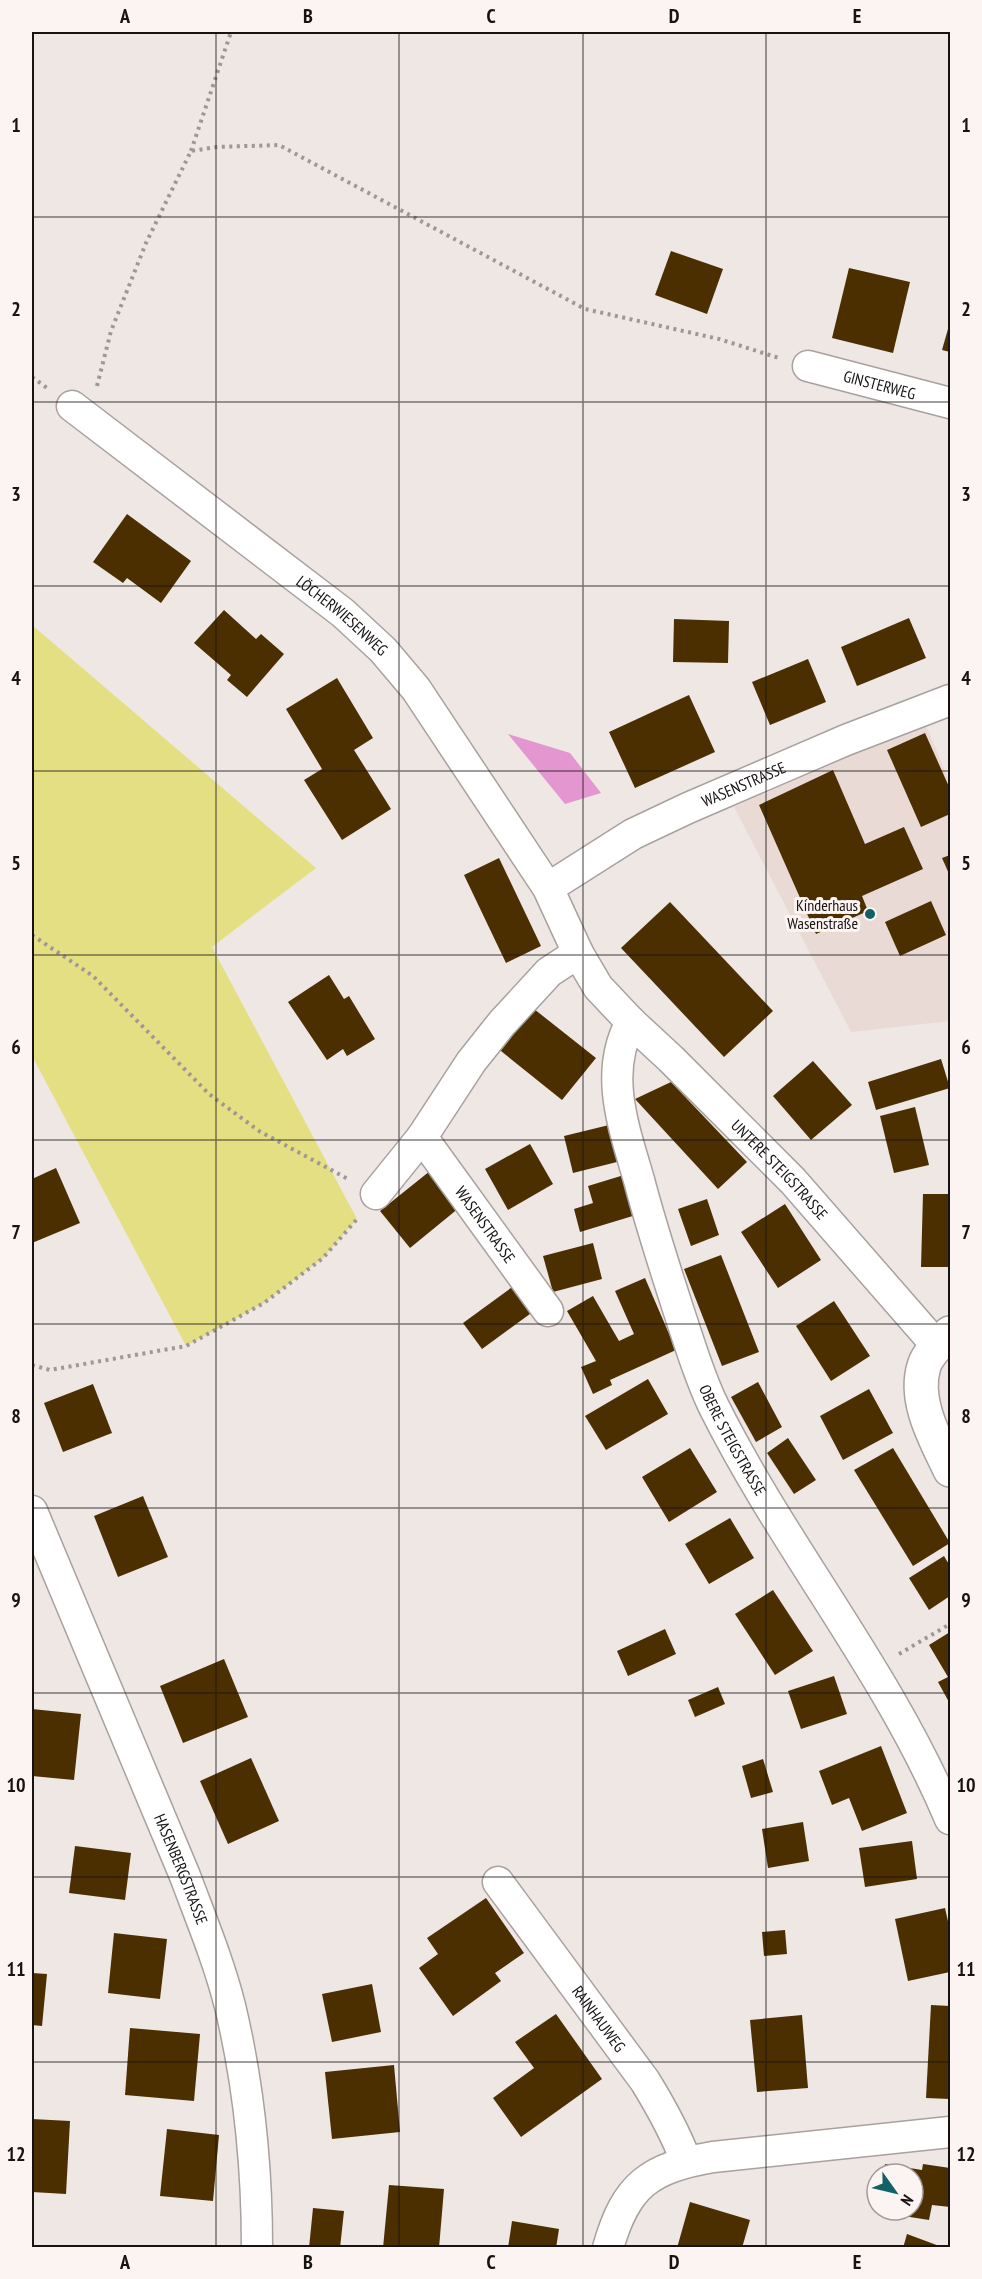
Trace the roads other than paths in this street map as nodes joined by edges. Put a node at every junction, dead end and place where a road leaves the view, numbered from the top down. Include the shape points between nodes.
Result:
1 (808, 366) road end
2 (951, 403) edge
3 (80, 412) road end
4 (951, 700) edge
5 (548, 888) junction
6 (578, 953) junction
7 (631, 1022) junction
8 (422, 1137) junction
9 (376, 1194) road end
10 (548, 1311) dead end
11 (944, 1340) edge
12 (951, 1470) edge
13 (32, 1511) edge
14 (951, 1820) edge
15 (498, 1882) dead end
16 (951, 2132) edge
17 (686, 2162) junction
18 (257, 2247) edge
19 (608, 2247) edge

1 - 2 street, GINSTERWEG
3 - 5 street, LÖCHERWIESENWEG via 343,613 383,650 416,689
4 - 5 street, WASENSTRASSE via 846,740 633,834
5 - 6 street, UNTERE STEIGSTRASSE
6 - 7 street, UNTERE STEIGSTRASSE via 598,987
6 - 8 street via 549,972 502,1023
7 - 11 street, UNTERE STEIGSTRASSE via 793,1181
7 - 14 street, OBERE STEIGSTRASSE via 617,1058 617,1090 645,1202 701,1376 748,1469 872,1670
8 - 9 street
8 - 10 street, WASENSTRASSE
11 - 12 street, UNTERE STEIGSTRASSE via 924,1366 923,1405
13 - 18 street, HASENBERGSTRASSE via 208,1935 246,2078
15 - 17 street, RAINHAUWEG via 645,2081
16 - 17 street
17 - 19 street via 645,2180 627,2201

